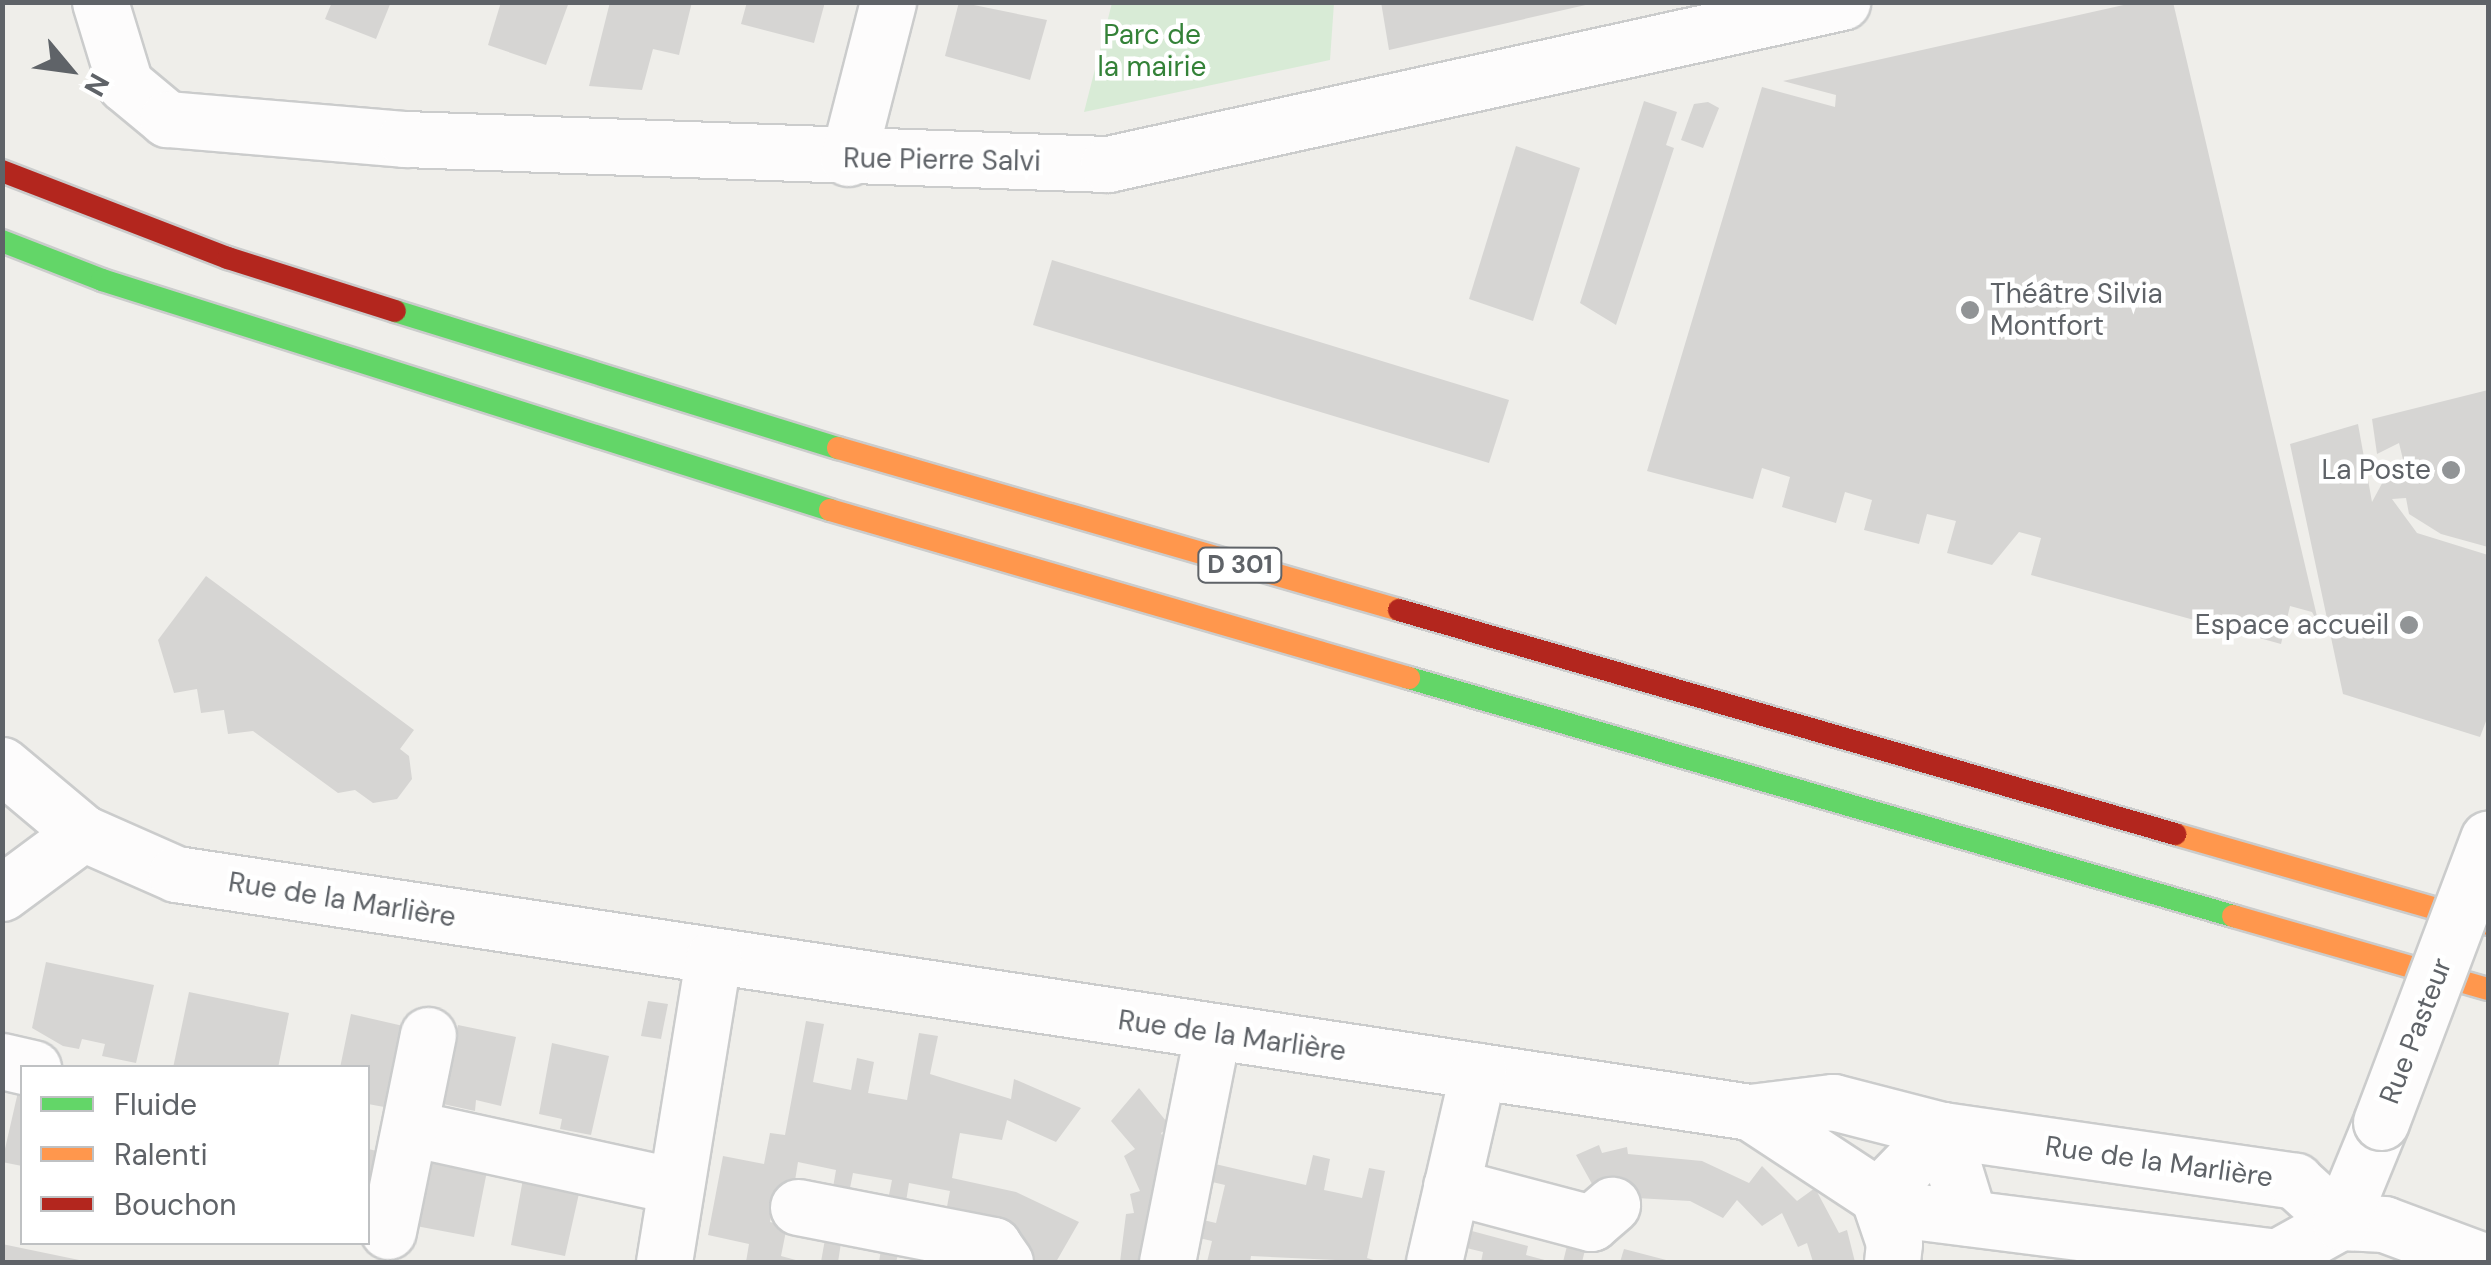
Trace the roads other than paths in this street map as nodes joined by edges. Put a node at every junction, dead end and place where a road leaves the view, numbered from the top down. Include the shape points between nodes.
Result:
1 (100, 2) edge
2 (888, 2) edge
3 (1842, 2) edge
4 (848, 158) junction
5 (2, 171) edge
6 (2, 241) edge
7 (2, 765) edge
8 (83, 833) junction
9 (2488, 839) edge
10 (2, 893) edge
11 (2488, 924) edge
12 (714, 958) junction
13 (2488, 989) edge
14 (428, 1034) dead end
15 (1212, 1034) junction
16 (1478, 1070) junction
17 (1750, 1112) junction
18 (410, 1128) junction
19 (1942, 1130) junction
20 (676, 1186) junction
21 (1451, 1186) junction
22 (1878, 1196) junction
23 (1612, 1205) dead end
24 (798, 1207) dead end
25 (2340, 1222) junction
26 (388, 1231) dead end
27 (1958, 1240) edge
28 (664, 1262) edge
29 (1005, 1262) edge
30 (1167, 1262) edge
31 (1434, 1262) edge
32 (1892, 1262) edge
33 (2486, 1262) edge

1 - 4 street, Rue Pierre Salvi via 125,84 167,119 405,140
2 - 4 street
3 - 4 street, Rue Pierre Salvi via 1108,164
5 - 11 highway, D 301 via 228,258 730,416
6 - 13 highway, D 301 via 102,280 690,470
7 - 8 street, Rue de la Marlière
8 - 10 street
8 - 12 street, Rue de la Marlière via 176,874
9 - 25 street, Rue Pasteur, bridge
12 - 15 street, Rue de la Marlière
12 - 20 street
14 - 18 street
15 - 16 street, Rue de la Marlière
15 - 30 street
16 - 17 street, Rue de la Marlière
16 - 21 street
17 - 19 street, Rue de la Marlière via 1833,1102
17 - 22 street, Rue de la Marlière
18 - 20 street
18 - 26 street
19 - 22 street
19 - 25 street, Rue de la Marlière via 2295,1182
19 - 27 street
20 - 28 street
21 - 23 street via 1592,1223
21 - 31 street
22 - 27 street, Rue de la Marlière via 1920,1212
22 - 32 street via 1894,1243
24 - 29 street via 994,1246
25 - 27 street, Rue de la Marlière via 2277,1256
25 - 33 street via 2384,1224

